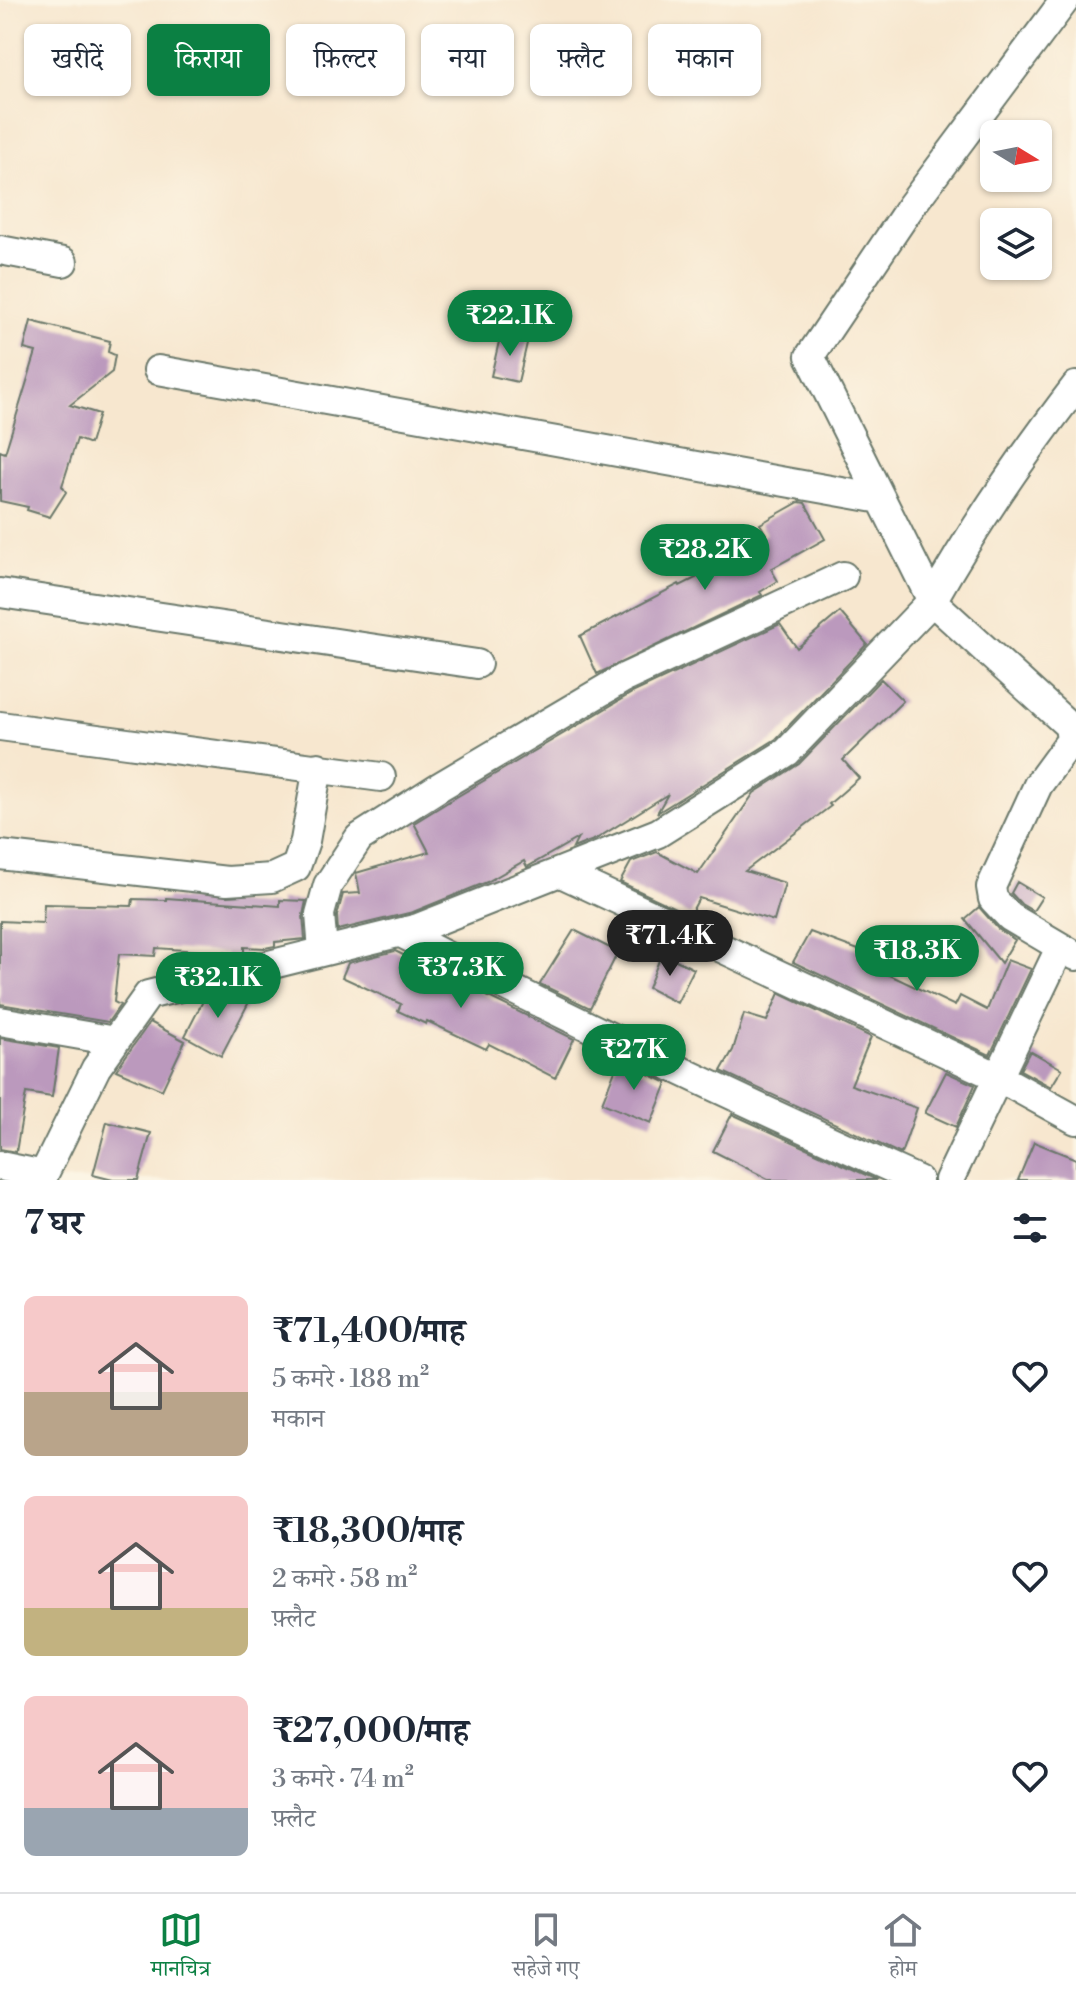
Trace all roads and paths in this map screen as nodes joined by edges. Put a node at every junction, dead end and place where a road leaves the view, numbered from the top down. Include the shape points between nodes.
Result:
1 (1065, 0) edge
2 (0, 250) edge
3 (63, 262) dead end
4 (158, 370) dead end
5 (1076, 386) edge
6 (881, 499) junction
7 (843, 576) dead end
8 (0, 593) edge
9 (932, 601) junction
10 (477, 664) dead end
11 (0, 726) edge
12 (318, 767) junction
13 (381, 777) dead end
14 (0, 855) edge
15 (561, 873) junction
16 (401, 933) junction
17 (323, 951) junction
18 (1068, 952) edge
19 (0, 1021) edge
20 (115, 1041) junction
21 (998, 1077) junction
22 (1076, 1120) edge
23 (0, 1166) edge
24 (42, 1178) edge
25 (918, 1180) edge
26 (949, 1180) edge

1 - 6 street via 911,206 810,356
2 - 3 street
4 - 6 street
5 - 9 street via 1031,445
6 - 9 street
7 - 17 street via 624,678 359,838 328,885 320,914
8 - 10 street
9 - 15 street via 787,752 658,833
9 - 18 street via 1069,726 1071,740 1038,785 991,887 993,899 1010,917
11 - 12 street
12 - 13 street
12 - 14 street via 296,867 272,878 227,881
15 - 16 street
15 - 21 street
16 - 17 street
16 - 25 street via 724,1093
17 - 20 street via 148,995
18 - 21 street
19 - 20 street
20 - 24 street via 96,1068
21 - 22 street
21 - 26 street
23 - 24 street

